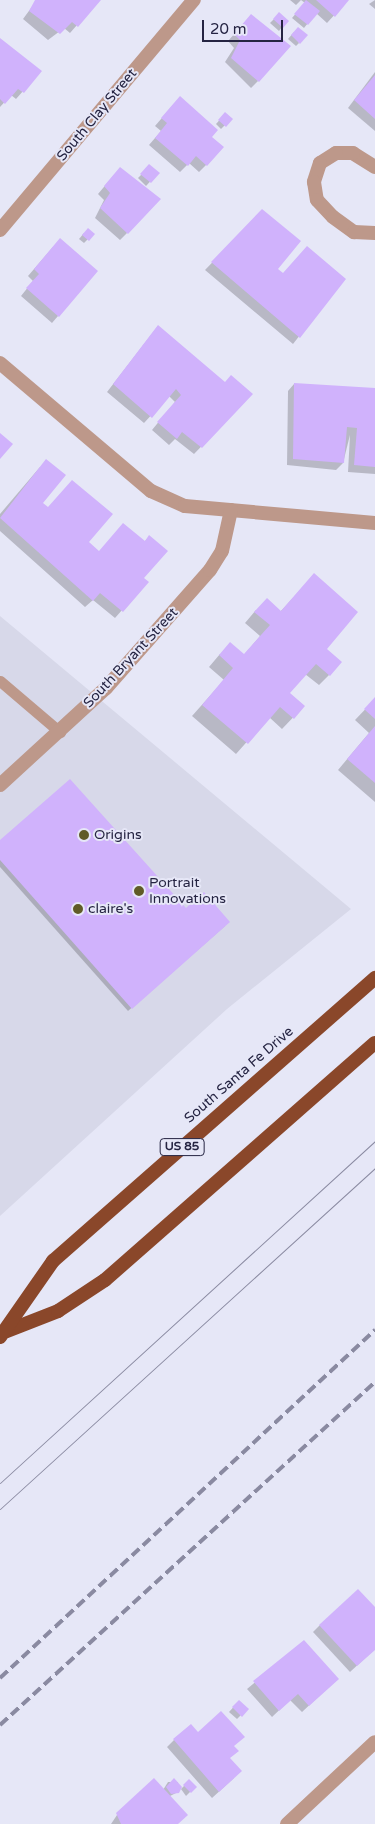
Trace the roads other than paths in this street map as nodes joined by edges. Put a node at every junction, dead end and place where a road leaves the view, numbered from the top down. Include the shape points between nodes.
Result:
1 (194, 0) edge
2 (375, 167) edge
3 (0, 230) edge
4 (375, 233) edge
5 (0, 363) edge
6 (231, 510) junction
7 (375, 523) edge
8 (2, 682) edge
9 (60, 732) junction
10 (0, 784) edge
11 (375, 978) edge
12 (375, 1043) edge
13 (2, 1330) edge
14 (375, 1742) edge
15 (287, 1824) edge

1 - 3 street, South Clay Street
2 - 4 street via 353,153 336,153 320,163 314,182 317,200 333,217 354,232
5 - 6 street via 144,487 185,506
6 - 7 street
6 - 9 street, South Bryant Street via 222,551 210,570 117,677
8 - 9 lane
9 - 10 street, South Bryant Street
11 - 13 highway, South Santa Fe Drive / US 85 via 54,1261
12 - 13 highway, South Santa Fe Drive / US 85 via 105,1280 58,1312
14 - 15 street

